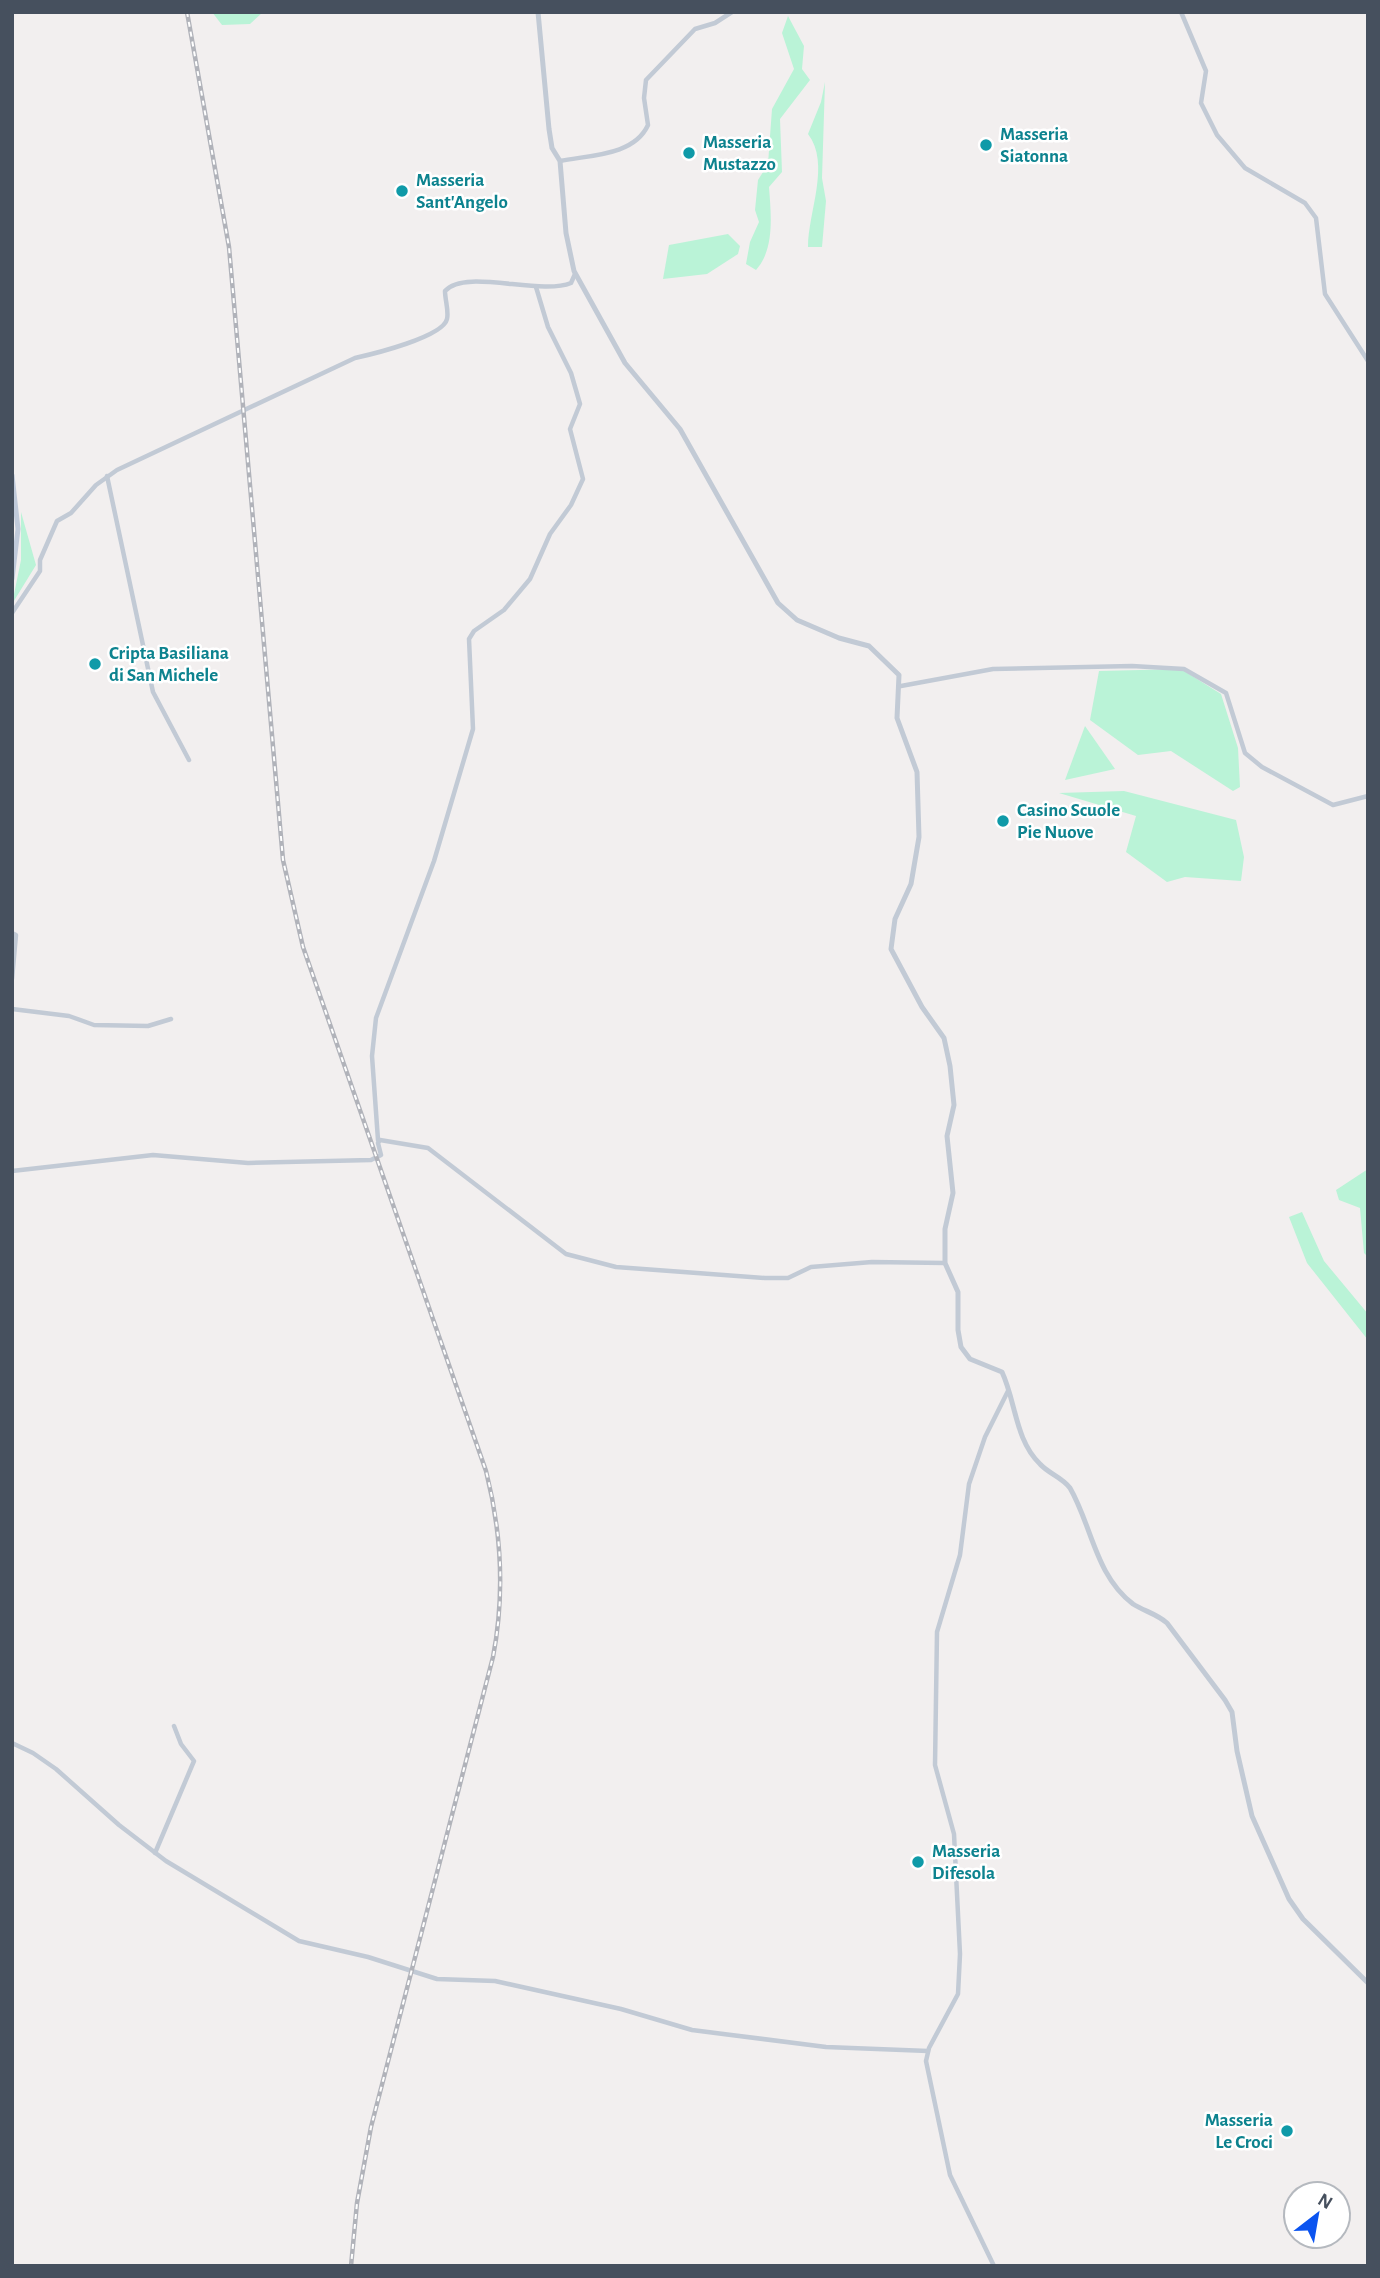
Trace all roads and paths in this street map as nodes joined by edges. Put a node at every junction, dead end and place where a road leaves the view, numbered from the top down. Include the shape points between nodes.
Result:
1 (538, 12) edge
2 (732, 12) edge
3 (1181, 12) edge
4 (560, 161) junction
5 (576, 274) junction
6 (536, 287) junction
7 (1368, 361) edge
8 (12, 475) edge
9 (107, 476) junction
10 (12, 579) edge
11 (12, 613) edge
12 (901, 686) junction
13 (189, 760) dead end
14 (1368, 796) edge
15 (12, 933) edge
16 (12, 979) edge
17 (12, 1009) edge
18 (171, 1019) dead end
19 (378, 1140) junction
20 (12, 1171) edge
21 (945, 1263) junction
22 (1009, 1391) junction
23 (174, 1726) dead end
24 (12, 1743) edge
25 (155, 1853) junction
26 (1368, 1983) edge
27 (928, 2051) junction
28 (994, 2266) edge

1 - 4 street via 549,129
2 - 4 street via 695,29 646,80 648,125 638,139 622,149
3 - 7 street via 1206,71 1201,103 1217,135 1245,168 1305,203 1315,218 1325,294
4 - 5 street via 566,233
5 - 6 street via 567,285
5 - 12 street via 625,362 680,429 785,612 839,638 869,646 899,675
6 - 9 street via 471,282 451,286 445,291 448,317 441,328 382,353 355,358
6 - 19 street via 580,404 570,429 583,479 530,579 505,610 469,639 472,729 430,872 376,1018 372,1056
8 - 10 main road via 18,529
9 - 11 street via 57,522 40,559 40,571
9 - 13 street via 153,692
12 - 14 street via 993,669 1184,669 1226,693 1245,753 1262,767 1333,805
12 - 21 street via 897,718 917,772 919,837 911,884 895,919 891,949 944,1038 952,1078 954,1105 947,1136 953,1193 945,1229
15 - 16 street via 16,935
17 - 18 street via 69,1016 94,1025 148,1026
19 - 20 street via 381,1155 372,1160 248,1163 153,1155
19 - 21 street via 428,1148 560,1250 601,1265 765,1279 788,1278 811,1267
21 - 22 street via 958,1292 958,1330 965,1355 1002,1372
22 - 26 street via 1017,1425 1032,1453 1070,1488 1105,1569 1134,1604 1167,1623 1225,1700 1232,1712 1252,1816 1289,1899 1303,1919
22 - 27 street via 985,1437 969,1484 960,1555 937,1632 935,1765 954,1834 960,1954 958,1994
23 - 25 street via 194,1761
24 - 25 street via 56,1769
25 - 27 street via 299,1941 437,1979 495,1981 692,2030 826,2048
27 - 28 street via 926,2070 950,2175

